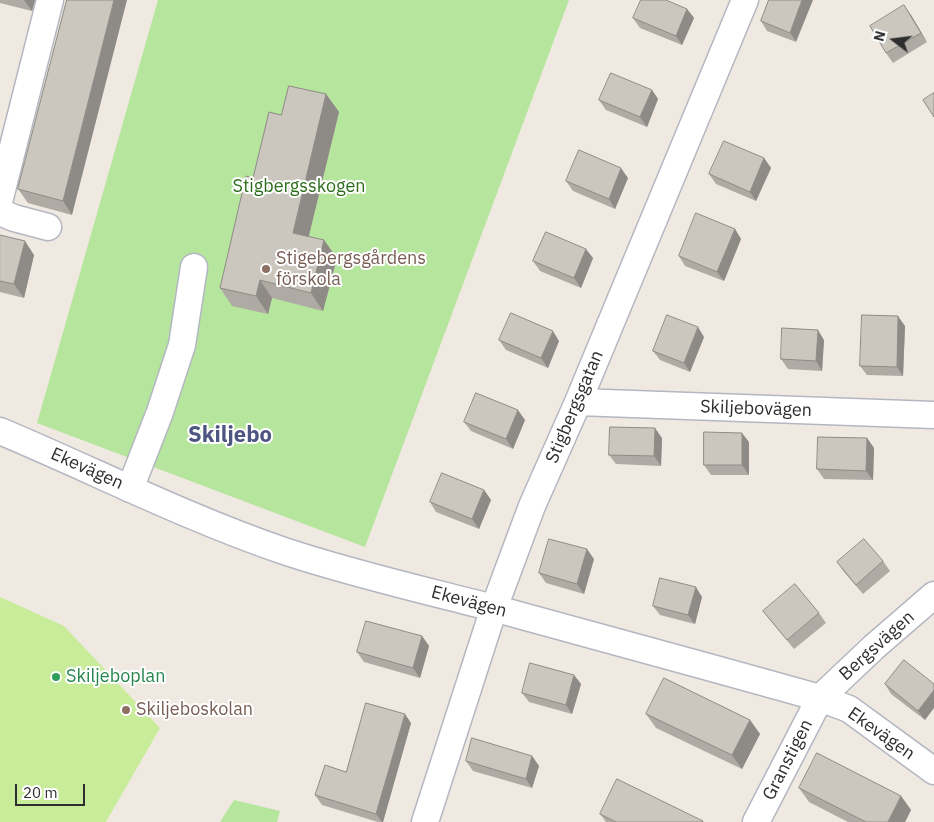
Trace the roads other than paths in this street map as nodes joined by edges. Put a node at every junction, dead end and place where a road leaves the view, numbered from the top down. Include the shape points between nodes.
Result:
1 (50, 0) edge
2 (745, 0) edge
3 (0, 198) edge
4 (0, 212) edge
5 (48, 228) dead end
6 (194, 267) dead end
7 (578, 402) junction
8 (934, 415) edge
9 (0, 431) edge
10 (130, 489) junction
11 (934, 595) edge
12 (494, 608) junction
13 (820, 698) junction
14 (934, 771) edge
15 (425, 822) edge
16 (756, 822) edge

1 - 3 street
2 - 7 street, Stigbergsgatan
4 - 5 street
6 - 10 street via 182,345
7 - 8 street, Skiljebovägen
7 - 12 street, Stigbergsgatan via 532,506
9 - 10 street, Ekevägen
10 - 12 street, Ekevägen via 284,551
11 - 13 street, Bergsvägen
12 - 13 street, Ekevägen
12 - 15 street, Stigbergsgatan
13 - 14 street, Ekevägen via 850,709
13 - 16 street, Granstigen

